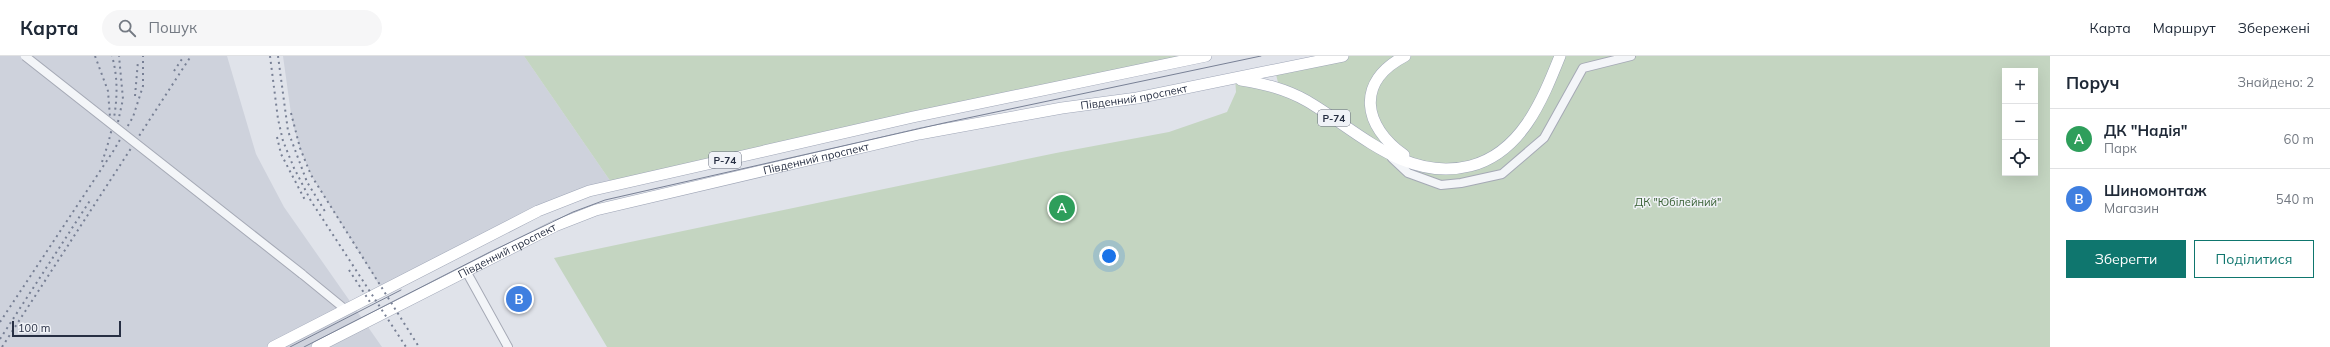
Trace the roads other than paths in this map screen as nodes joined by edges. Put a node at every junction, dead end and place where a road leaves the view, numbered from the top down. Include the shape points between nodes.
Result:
1 (25, 56) edge
2 (1206, 56) edge
3 (1343, 56) edge
4 (1405, 56) edge
5 (1560, 56) edge
6 (1632, 56) edge
7 (1235, 78) junction
8 (1384, 151) junction
9 (1429, 169) junction
10 (466, 271) junction
11 (346, 310) junction
12 (273, 347) edge
13 (317, 347) edge
14 (508, 347) edge

1 - 11 street, bridge
2 - 11 main road, Південний проспект / Р-74 via 920,116 589,191 538,211
3 - 7 main road, Південний проспект
4 - 9 main road via 1384,70 1376,82 1371,100 1372,115 1387,142 1406,157
5 - 9 main road, Р-74 via 1532,116 1508,146 1478,164 1444,170
6 - 8 street via 1583,68 1544,138 1502,174 1441,185 1408,173
7 - 8 main road, Р-74 via 1279,87 1306,100
7 - 10 main road, Південний проспект / Р-74 via 1137,98 1062,108 919,134 630,200 572,219
8 - 9 main road, Р-74
10 - 13 main road, Південний проспект / Р-74
10 - 14 street
11 - 12 main road, Південний проспект / Р-74

